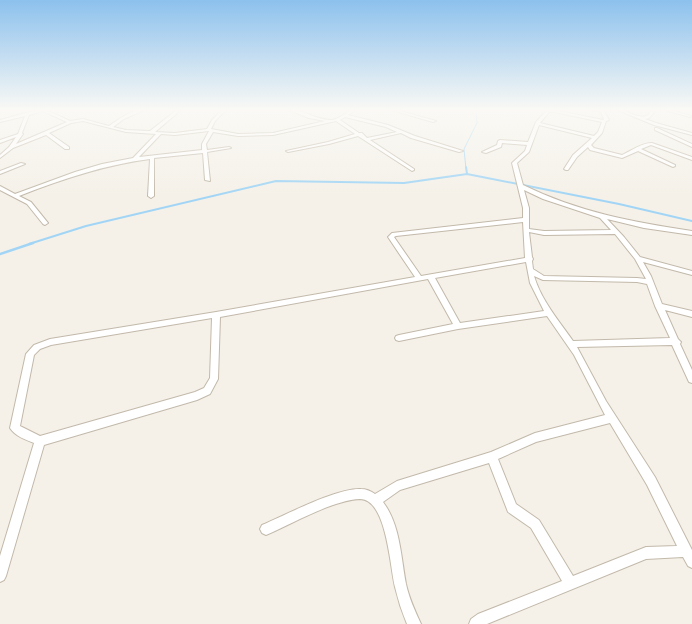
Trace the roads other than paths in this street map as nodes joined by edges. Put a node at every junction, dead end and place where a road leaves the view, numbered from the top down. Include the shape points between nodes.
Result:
1 (17, 138) edge
2 (34, 138) edge
3 (53, 138) edge
4 (155, 138) edge
5 (207, 138) edge
6 (346, 138) edge
7 (371, 138) edge
8 (417, 138) edge
9 (532, 138) edge
10 (593, 138) edge
11 (675, 138) edge
12 (367, 139) joint
13 (530, 144) junction
14 (588, 145) junction
15 (692, 146) edge
16 (12, 147) junction
17 (67, 148) dead end
18 (229, 148) dead end
19 (637, 150) junction
20 (205, 151) junction
21 (288, 151) dead end
22 (461, 151) dead end
23 (484, 152) dead end
24 (0, 157) edge
25 (152, 158) junction
26 (692, 158) edge
27 (134, 160) junction
28 (23, 164) dead end
29 (674, 166) dead end
30 (566, 169) dead end
31 (412, 170) dead end
32 (0, 173) edge
33 (208, 180) dead end
34 (520, 186) junction
35 (0, 188) edge
36 (14, 196) junction
37 (151, 196) dead end
38 (597, 215) junction
39 (525, 220) junction
40 (44, 223) dead end
41 (526, 230) junction
42 (616, 232) junction
43 (692, 233) edge
44 (638, 258) junction
45 (530, 259) junction
46 (530, 270) junction
47 (692, 273) edge
48 (430, 276) junction
49 (419, 278) junction
50 (650, 282) junction
51 (659, 306) junction
52 (549, 313) junction
53 (692, 314) edge
54 (216, 315) junction
55 (458, 326) junction
56 (399, 338) dead end
57 (677, 342) junction
58 (571, 344) junction
59 (692, 379) edge
60 (612, 418) junction
61 (40, 441) junction
62 (492, 457) junction
63 (376, 500) junction
64 (266, 529) dead end
65 (689, 556) edge
66 (0, 576) edge
67 (571, 584) junction
68 (414, 624) edge
69 (476, 624) edge

1 - 16 street
2 - 16 street
3 - 17 street
4 - 27 street
5 - 20 street
6 - 21 street
7 - 12 street
8 - 22 street
9 - 13 street
10 - 14 street
11 - 15 street
12 - 31 street
13 - 23 street via 500,141 499,146
13 - 34 street via 528,152 514,163
14 - 19 street via 622,157
14 - 30 street
16 - 24 street
18 - 20 street
19 - 26 street via 652,144
19 - 29 street
20 - 25 street
20 - 33 street
25 - 27 street
25 - 37 street
27 - 36 street via 68,175
28 - 32 street
34 - 38 street
34 - 39 street via 526,208
35 - 36 street
36 - 40 street via 29,203
38 - 42 street
38 - 43 street
39 - 41 street
39 - 49 street via 394,234 392,237
41 - 42 street via 544,233
41 - 45 street
42 - 44 street
44 - 47 street
44 - 50 street
45 - 46 street
45 - 48 street
46 - 50 street via 544,278
46 - 52 street via 533,284
48 - 49 street
48 - 55 street
49 - 54 street
50 - 51 street
51 - 53 street
51 - 57 street
52 - 55 street
52 - 58 street
54 - 61 street via 214,379 207,391
54 - 61 street via 50,342 37,347 30,354 15,428
55 - 56 street
57 - 58 street
57 - 59 street
58 - 60 street
60 - 62 street via 535,438
60 - 65 street via 651,482
61 - 66 street
62 - 63 street via 398,486
62 - 67 street via 512,508 535,524
63 - 64 street via 362,493 346,496
63 - 68 street via 386,516 407,607
65 - 67 street via 646,553
67 - 69 street

